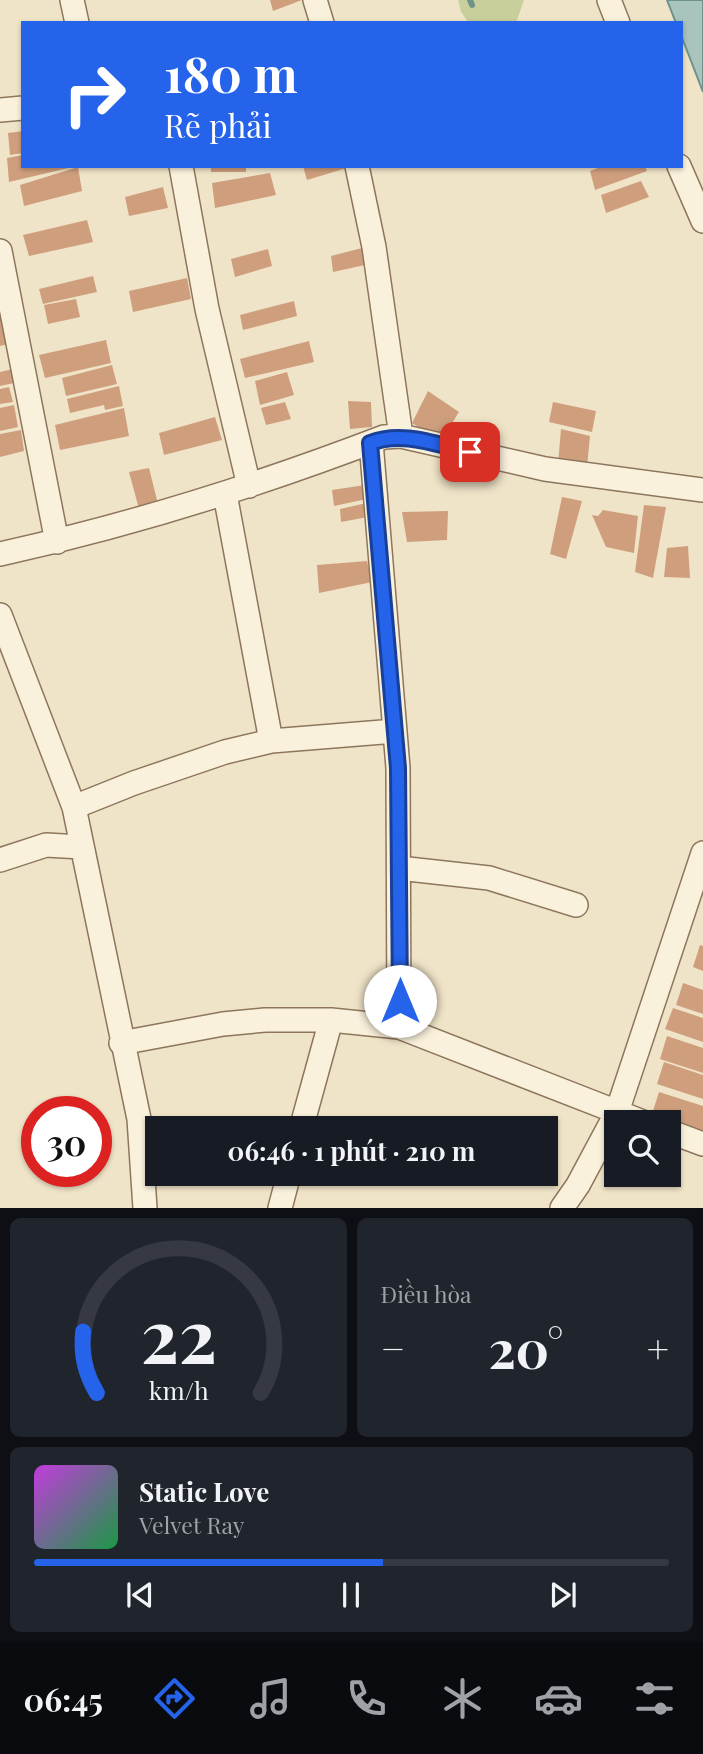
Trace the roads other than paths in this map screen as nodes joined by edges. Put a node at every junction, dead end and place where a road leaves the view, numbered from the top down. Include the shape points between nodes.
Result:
1 (72, 0) edge
2 (315, 0) edge
3 (609, 0) edge
4 (77, 21) edge
5 (320, 21) edge
6 (617, 21) edge
7 (21, 108) edge
8 (0, 110) edge
9 (181, 168) edge
10 (357, 168) edge
11 (680, 168) edge
12 (703, 221) edge
13 (0, 251) edge
14 (5, 299) edge
15 (401, 436) junction
16 (370, 443) junction
17 (249, 486) junction
18 (703, 490) edge
19 (225, 494) junction
20 (57, 542) junction
21 (0, 554) edge
22 (0, 615) edge
23 (395, 731) junction
24 (271, 741) junction
25 (74, 807) junction
26 (82, 847) junction
27 (703, 853) edge
28 (0, 860) edge
29 (399, 868) junction
30 (576, 905) dead end
31 (331, 1020) junction
32 (399, 1027) junction
33 (121, 1043) junction
34 (612, 1110) edge
35 (618, 1110) edge
36 (305, 1116) edge
37 (604, 1136) edge
38 (681, 1136) edge
39 (703, 1144) edge
40 (286, 1186) edge
41 (145, 1208) edge
42 (280, 1208) edge
43 (562, 1208) edge

1 - 4 street
2 - 5 street
3 - 6 street
7 - 8 street
9 - 17 street via 207,309
10 - 15 street via 374,247
11 - 12 street
13 - 14 street
14 - 20 street
15 - 16 street
15 - 18 street via 545,469
16 - 17 street
16 - 23 street
17 - 19 street
19 - 20 street
19 - 24 street
20 - 21 street
22 - 25 street
23 - 24 street
23 - 29 street
24 - 25 street via 225,752
25 - 26 street
26 - 28 street via 46,845
26 - 33 street
27 - 35 street
29 - 30 street via 489,878
29 - 32 street
31 - 32 street
31 - 33 street via 223,1024
31 - 36 street
32 - 34 street
33 - 41 street via 139,1119
37 - 43 street
38 - 39 street
40 - 42 street

